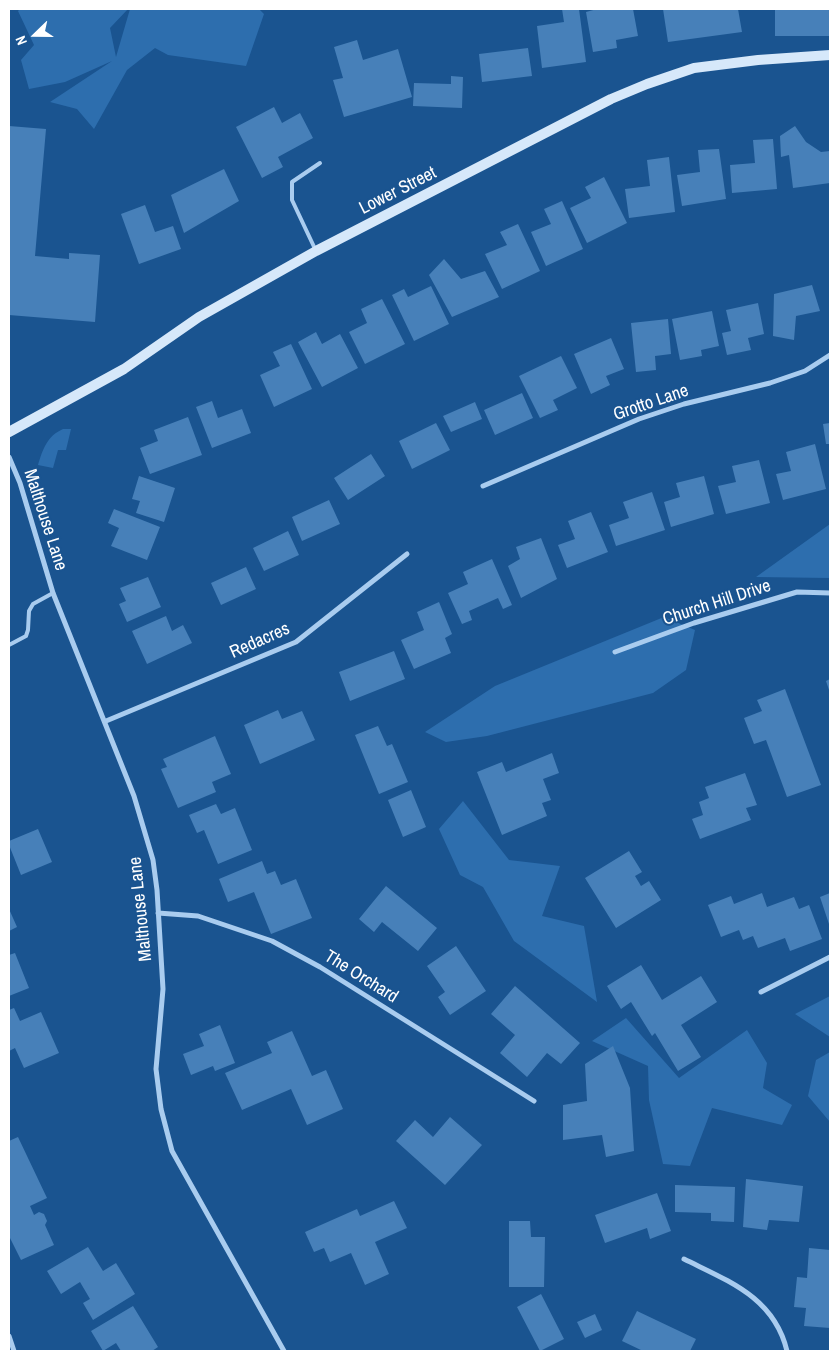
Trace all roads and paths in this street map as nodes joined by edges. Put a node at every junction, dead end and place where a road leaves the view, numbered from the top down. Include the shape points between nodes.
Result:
1 (830, 55) edge
2 (320, 163) dead end
3 (316, 251) junction
4 (830, 355) edge
5 (9, 432) edge
6 (9, 457) edge
7 (483, 486) dead end
8 (407, 554) dead end
9 (53, 593) junction
10 (830, 593) edge
11 (9, 645) edge
12 (615, 652) dead end
13 (106, 721) junction
14 (158, 913) junction
15 (830, 958) edge
16 (761, 992) dead end
17 (534, 1101) dead end
18 (684, 1259) dead end
19 (9, 1336) edge
20 (14, 1351) edge
21 (284, 1351) edge
22 (787, 1351) edge

1 - 3 street, Lower Street via 694,68 647,84
2 - 3 lane via 292,182 292,200
3 - 5 street, Lower Street via 199,317 124,369
4 - 7 street, Grotto Lane via 805,371 770,383 684,404 639,419
6 - 9 street, Malthouse Lane
8 - 13 street, Redacres via 296,642
9 - 11 lane via 34,604 29,611 26,636
9 - 13 street, Malthouse Lane
10 - 12 street, Church Hill Drive via 797,592 694,623
13 - 14 street, Malthouse Lane via 134,796 153,860
14 - 17 street, The Orchard via 198,916 272,941 320,967
14 - 21 street, Malthouse Lane via 162,990 156,1068 172,1151
15 - 16 street
18 - 22 street via 740,1287 765,1308 778,1326
19 - 20 street

